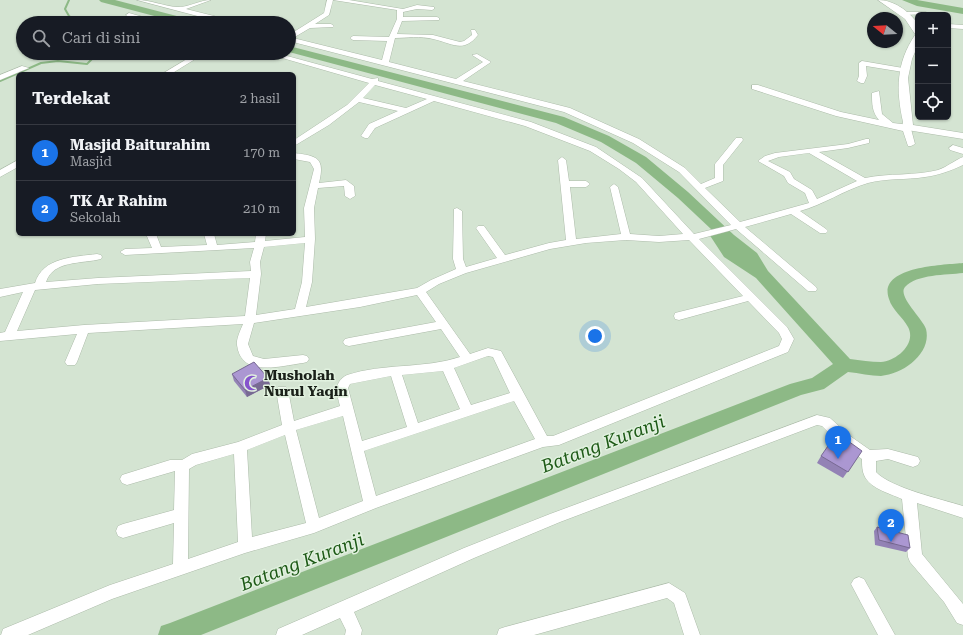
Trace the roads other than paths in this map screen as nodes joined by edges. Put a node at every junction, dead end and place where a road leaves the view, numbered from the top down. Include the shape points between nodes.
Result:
1 (140, 0) edge
2 (166, 0) edge
3 (208, 0) edge
4 (330, 0) edge
5 (340, 0) edge
6 (382, 0) edge
7 (882, 0) edge
8 (154, 4) junction
9 (376, 5) junction
10 (401, 8) junction
11 (432, 8) dead end
12 (180, 9) junction
13 (905, 14) junction
14 (915, 14) edge
15 (129, 15) dead end
16 (133, 16) edge
17 (205, 16) edge
18 (400, 19) junction
19 (410, 19) junction
20 (437, 19) dead end
21 (915, 24) edge
22 (310, 26) junction
23 (331, 26) dead end
24 (951, 26) edge
25 (963, 27) edge
26 (396, 28) junction
27 (473, 31) dead end
28 (296, 34) edge
29 (392, 37) junction
30 (353, 38) dead end
31 (296, 40) edge
32 (915, 44) edge
33 (475, 55) dead end
34 (190, 60) edge
35 (294, 60) edge
36 (384, 64) junction
37 (26, 68) dead end
38 (903, 70) junction
39 (169, 72) edge
40 (0, 78) edge
41 (374, 81) junction
42 (861, 81) dead end
43 (457, 82) junction
44 (755, 86) dead end
45 (876, 93) dead end
46 (434, 98) junction
47 (357, 99) junction
48 (405, 111) junction
49 (907, 128) junction
50 (365, 136) dead end
51 (963, 136) edge
52 (739, 140) dead end
53 (866, 141) dead end
54 (296, 143) edge
55 (911, 144) dead end
56 (953, 148) dead end
57 (810, 150) junction
58 (963, 151) edge
59 (296, 156) edge
60 (562, 160) dead end
61 (963, 160) edge
62 (16, 164) edge
63 (0, 174) edge
64 (864, 181) junction
65 (565, 184) junction
66 (586, 184) dead end
67 (314, 186) junction
68 (614, 187) dead end
69 (700, 187) junction
70 (350, 196) dead end
71 (814, 204) junction
72 (456, 211) dead end
73 (793, 211) junction
74 (734, 226) junction
75 (481, 228) dead end
76 (823, 231) dead end
77 (152, 236) edge
78 (210, 236) edge
79 (261, 236) edge
80 (626, 236) junction
81 (696, 236) junction
82 (310, 239) junction
83 (570, 242) junction
84 (260, 245) junction
85 (213, 248) junction
86 (158, 251) junction
87 (125, 252) dead end
88 (97, 257) dead end
89 (503, 259) junction
90 (462, 271) junction
91 (256, 274) junction
92 (36, 286) junction
93 (812, 289) dead end
94 (420, 291) junction
95 (0, 293) edge
96 (750, 297) junction
97 (299, 313) junction
98 (679, 316) dead end
99 (250, 318) junction
100 (444, 325) junction
101 (84, 329) junction
102 (5, 335) edge
103 (349, 342) dead end
104 (303, 359) dead end
105 (467, 359) junction
106 (71, 362) dead end
107 (447, 366) junction
108 (396, 371) junction
109 (282, 390) dead end
110 (517, 395) junction
111 (348, 409) junction
112 (468, 412) junction
113 (290, 426) junction
114 (414, 430) junction
115 (543, 442) junction
116 (240, 447) junction
117 (358, 448) junction
118 (868, 456) junction
119 (913, 461) dead end
120 (184, 465) junction
121 (127, 479) dead end
122 (909, 495) junction
123 (371, 504) junction
124 (963, 512) edge
125 (180, 515) junction
126 (314, 527) junction
127 (123, 531) dead end
128 (245, 546) junction
129 (180, 568) junction
130 (859, 584) dead end
131 (344, 609) junction
132 (963, 617) edge
133 (9, 635) edge
134 (284, 635) edge
135 (353, 635) edge
136 (505, 635) edge
137 (692, 635) edge
138 (887, 635) edge

1 - 8 street
2 - 8 street
3 - 12 street
4 - 22 street via 327,14
5 - 9 street
6 - 9 street
7 - 13 street
8 - 12 street
9 - 10 street
10 - 11 street
10 - 18 street
12 - 17 street
13 - 14 street
13 - 21 street
15 - 16 street
18 - 19 street
18 - 26 street
19 - 20 street
19 - 26 street via 406,27
22 - 23 street
22 - 28 street
24 - 25 street
26 - 29 street
27 - 29 street via 476,35 459,44 434,37
29 - 30 street
29 - 36 street
31 - 36 street
32 - 38 street
33 - 43 street via 488,62
34 - 39 street
35 - 41 street
36 - 43 street
37 - 40 street
38 - 42 street via 861,60
38 - 49 street via 902,92
41 - 46 street
41 - 47 street
43 - 69 street via 543,103 602,124 648,148 682,170
44 - 49 street via 839,114
45 - 49 street via 878,117
46 - 48 street
46 - 81 street via 528,124 592,149 622,166
47 - 48 street
47 - 54 street
48 - 50 street via 372,126
49 - 51 street
49 - 55 street
52 - 69 street via 719,164 720,179
53 - 57 street via 850,146
56 - 58 street
57 - 64 street
57 - 71 street via 773,156 762,161 787,174 791,181 809,192
59 - 67 street via 310,158 316,162 318,169
60 - 65 street
61 - 64 street via 940,172
62 - 63 street
64 - 71 street
65 - 66 street
65 - 83 street
67 - 70 street via 344,182 350,186
67 - 82 street via 309,208
68 - 80 street
69 - 74 street
71 - 73 street
72 - 90 street via 458,259
73 - 74 street
73 - 76 street
74 - 81 street
74 - 93 street
75 - 89 street
77 - 86 street
78 - 85 street
79 - 84 street
80 - 81 street via 659,239
80 - 83 street
81 - 96 street
82 - 84 street
82 - 97 street via 307,282
83 - 89 street
84 - 85 street
84 - 91 street via 255,262
85 - 86 street
86 - 87 street
88 - 92 street via 48,268
89 - 90 street
90 - 94 street
91 - 92 street
91 - 99 street
92 - 95 street
92 - 102 street
94 - 97 street
94 - 100 street
96 - 98 street
96 - 115 street via 783,330 788,339 784,349 617,417 554,441
97 - 99 street
99 - 101 street
99 - 104 street via 242,344 248,359 264,363
100 - 103 street
100 - 105 street
101 - 102 street
101 - 106 street
105 - 107 street
105 - 110 street via 488,352 497,354
107 - 108 street
107 - 112 street
108 - 111 street via 345,381 342,388
108 - 114 street
109 - 113 street
110 - 112 street
110 - 115 street
111 - 113 street
111 - 117 street
112 - 114 street
113 - 116 street
113 - 126 street
114 - 117 street
115 - 123 street
116 - 120 street via 192,460
116 - 128 street
117 - 123 street
118 - 119 street via 888,454
118 - 122 street via 869,472 873,479
118 - 131 street via 845,440 826,422 817,420 555,518
120 - 121 street via 170,466
120 - 125 street
122 - 124 street
122 - 132 street via 915,557
123 - 126 street
125 - 127 street
125 - 129 street
126 - 128 street
128 - 129 street
129 - 133 street via 110,592
130 - 138 street
131 - 134 street
131 - 135 street via 354,630
136 - 137 street via 669,590 680,598

